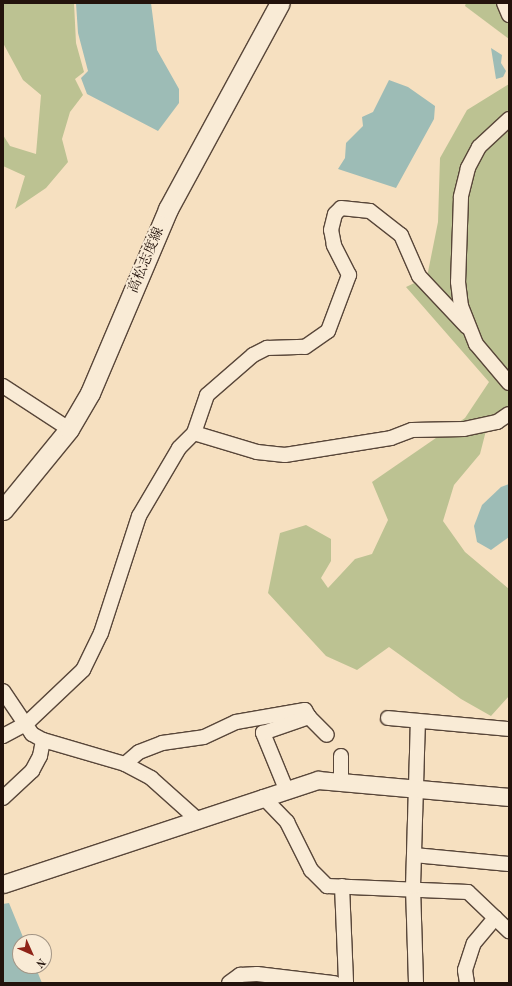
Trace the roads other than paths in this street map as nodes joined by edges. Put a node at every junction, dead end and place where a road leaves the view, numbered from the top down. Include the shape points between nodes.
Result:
1 (280, 3) edge
2 (504, 3) edge
3 (509, 15) edge
4 (509, 119) edge
5 (467, 327) junction
6 (509, 383) edge
7 (3, 386) edge
8 (509, 414) edge
9 (69, 429) junction
10 (194, 433) junction
11 (3, 510) edge
12 (3, 691) edge
13 (309, 717) junction
14 (388, 718) dead end
15 (418, 722) junction
16 (26, 724) junction
17 (509, 729) edge
18 (3, 736) edge
19 (327, 736) dead end
20 (43, 740) junction
21 (340, 756) dead end
22 (125, 764) junction
23 (341, 782) junction
24 (286, 789) junction
25 (417, 789) junction
26 (263, 797) junction
27 (509, 797) edge
28 (3, 798) edge
29 (198, 820) junction
30 (414, 855) junction
31 (509, 864) edge
32 (3, 884) edge
33 (342, 886) junction
34 (413, 887) junction
35 (495, 918) junction
36 (509, 931) edge
37 (229, 983) edge
38 (334, 983) edge
39 (346, 983) edge
40 (416, 983) edge
41 (467, 983) edge

1 - 9 main road, 高松志度線 via 168,209 107,356
2 - 3 street
4 - 5 street via 479,147 468,168 461,197 458,282
5 - 6 street via 492,365
5 - 10 street via 419,276 401,235 370,211 341,208 335,214 331,230 334,245 349,275 328,330 305,347 267,348 253,355 207,395
7 - 9 street
8 - 10 street via 497,422 464,429 412,430 391,438 286,454 242,448
9 - 11 main road, 高松志度線
10 - 16 street via 179,448 139,516 89,661 76,680
12 - 16 street
13 - 19 street
13 - 22 street via 305,710 236,722 204,737 162,743 140,752
13 - 24 street via 263,733
14 - 15 street
15 - 17 street
15 - 25 street
16 - 18 street
16 - 20 street
20 - 22 street
20 - 28 street via 40,756 32,771
21 - 23 street
22 - 29 street via 151,778
23 - 24 street via 318,780
23 - 25 street
24 - 26 street
25 - 27 street
25 - 30 street
26 - 29 street
26 - 33 street via 293,830 311,870 327,886
29 - 32 street
30 - 31 street
30 - 34 street
33 - 34 street
33 - 39 street
34 - 35 street via 468,892
34 - 40 street
35 - 36 street
35 - 41 street via 474,943 465,970
37 - 38 street via 240,975 258,974

